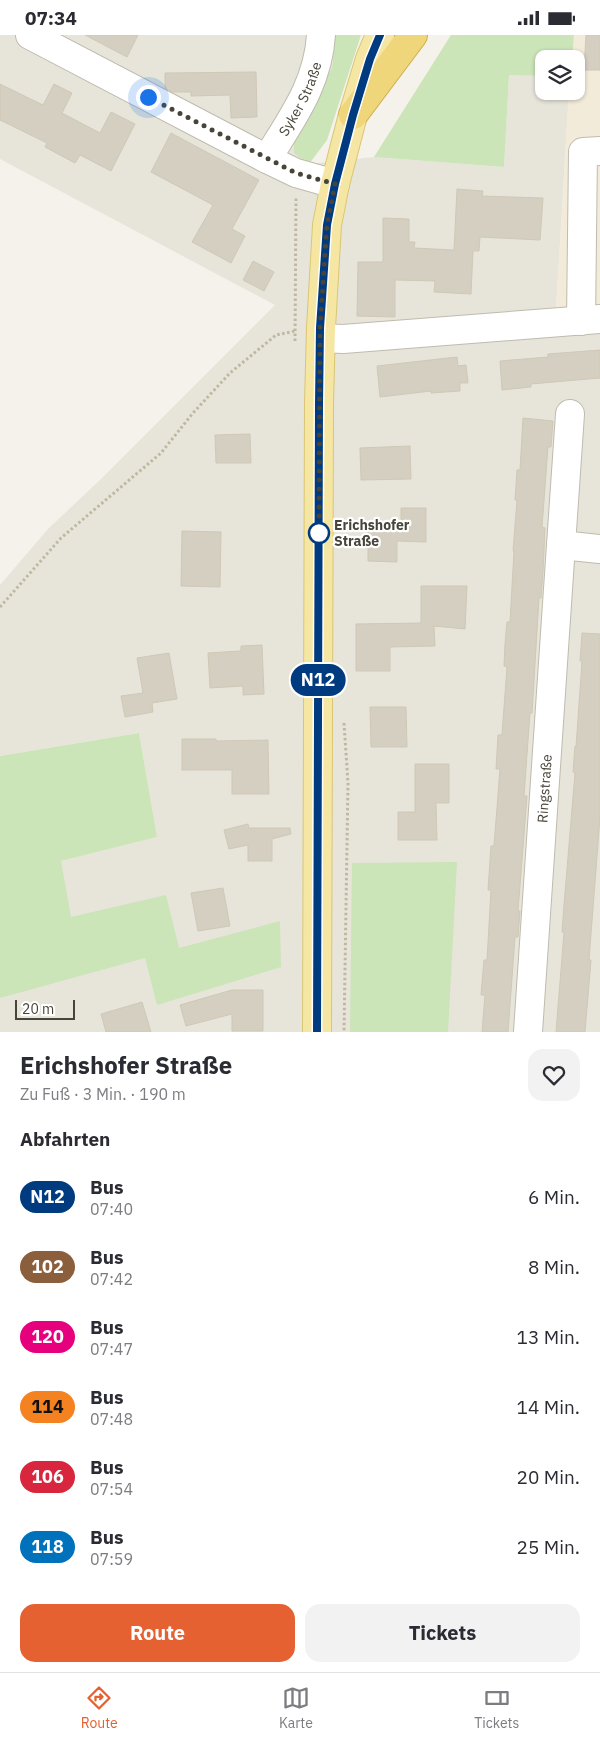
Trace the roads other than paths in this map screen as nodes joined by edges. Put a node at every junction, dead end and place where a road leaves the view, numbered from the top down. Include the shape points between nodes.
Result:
1 (30, 35) edge
2 (321, 35) edge
3 (380, 35) edge
4 (413, 35) edge
5 (353, 115) junction
6 (600, 151) edge
7 (267, 159) junction
8 (335, 184) junction
9 (590, 320) edge
10 (320, 333) junction
11 (570, 413) dead end
12 (561, 545) junction
13 (600, 549) edge
14 (317, 1032) edge
15 (528, 1032) edge

1 - 7 street
2 - 7 street, Syker Straße via 314,78
3 - 5 main road
4 - 5 highway
5 - 8 main road
6 - 9 street via 583,152
7 - 8 street via 296,173
8 - 10 main road via 327,225
9 - 10 street via 343,339
10 - 14 main road
11 - 12 street, Ringstraße
12 - 13 street
12 - 15 street, Ringstraße

